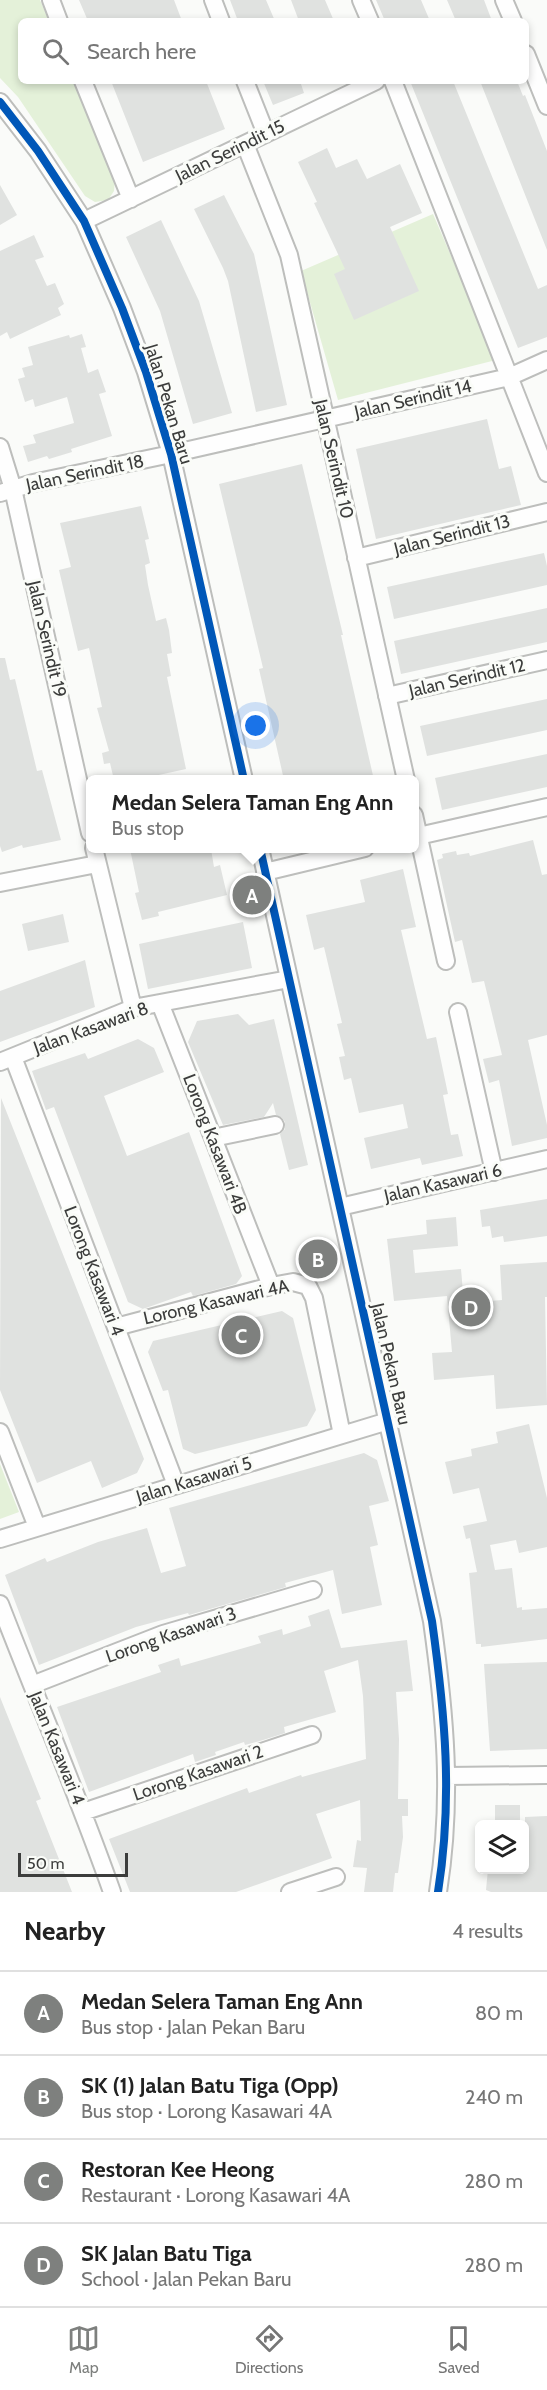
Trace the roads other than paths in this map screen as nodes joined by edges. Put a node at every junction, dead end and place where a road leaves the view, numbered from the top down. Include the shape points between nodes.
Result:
1 (51, 0) edge
2 (213, 0) edge
3 (362, 0) edge
4 (504, 0) edge
5 (58, 18) edge
6 (220, 18) edge
7 (369, 18) edge
8 (512, 18) edge
9 (529, 60) edge
10 (84, 84) edge
11 (246, 84) edge
12 (370, 84) edge
13 (394, 84) edge
14 (544, 87) edge
15 (1, 105) edge
16 (547, 106) edge
17 (266, 134) junction
18 (244, 144) junction
19 (131, 199) junction
20 (84, 221) junction
21 (547, 360) edge
22 (509, 377) junction
23 (326, 419) junction
24 (0, 447) edge
25 (171, 454) junction
26 (547, 473) edge
27 (7, 491) edge
28 (547, 512) edge
29 (356, 558) junction
30 (547, 660) edge
31 (387, 696) junction
32 (243, 775) edge
33 (405, 775) edge
34 (547, 807) edge
35 (86, 817) edge
36 (419, 836) edge
37 (419, 849) edge
38 (261, 853) edge
39 (348, 853) edge
40 (95, 856) edge
41 (265, 872) junction
42 (0, 883) edge
43 (446, 961) dead end
44 (289, 979) junction
45 (160, 1003) junction
46 (133, 1008) junction
47 (458, 1012) dead end
48 (6, 1059) edge
49 (275, 1125) dead end
50 (213, 1138) junction
51 (547, 1159) edge
52 (494, 1172) junction
53 (340, 1207) junction
54 (271, 1286) junction
55 (116, 1327) junction
56 (388, 1421) junction
57 (0, 1432) edge
58 (342, 1435) junction
59 (176, 1485) junction
60 (37, 1527) junction
61 (0, 1539) edge
62 (313, 1590) dead end
63 (0, 1604) edge
64 (32, 1685) junction
65 (312, 1734) dead end
66 (547, 1775) edge
67 (447, 1776) junction
68 (83, 1812) junction
69 (336, 1877) dead end
70 (112, 1892) edge
71 (290, 1892) edge
72 (438, 1892) edge

1 - 5 street
2 - 6 street
3 - 7 street
4 - 8 street
9 - 14 street
10 - 19 street
11 - 17 street
12 - 17 street, Jalan Serindit 15
13 - 22 street
14 - 16 street
15 - 20 street, Jalan Pekan Baru via 38,151
17 - 18 street, Jalan Serindit 15
18 - 19 street, Jalan Serindit 15
18 - 23 street, Jalan Serindit 10 via 289,255
19 - 20 street, Jalan Serindit 15
20 - 25 street, Jalan Pekan Baru via 146,372
21 - 22 street, Jalan Serindit 14
22 - 23 street, Jalan Serindit 14
22 - 26 street
23 - 25 street, Jalan Serindit 14
23 - 29 street, Jalan Serindit 10
24 - 27 street, Jalan Serindit 19
25 - 27 street, Jalan Serindit 18
25 - 32 street, Jalan Pekan Baru
27 - 35 street, Jalan Serindit 19
28 - 29 street, Jalan Serindit 13
29 - 31 street, Jalan Serindit 10
30 - 31 street, Jalan Serindit 12
31 - 33 street, Jalan Serindit 10
34 - 36 street
37 - 43 street
38 - 41 street, Jalan Pekan Baru
39 - 41 street
40 - 42 street
40 - 46 street
41 - 44 street, Jalan Pekan Baru
44 - 45 street, Jalan Kasawari 8
44 - 53 street, Jalan Pekan Baru
45 - 46 street, Jalan Kasawari 8
45 - 50 street, Lorong Kasawari 4B
46 - 48 street, Jalan Kasawari 8
47 - 52 street
48 - 55 street, Lorong Kasawari 4
49 - 50 street
50 - 54 street, Lorong Kasawari 4B
51 - 52 street, Jalan Kasawari 6
52 - 53 street, Jalan Kasawari 6
53 - 56 street, Jalan Pekan Baru
54 - 55 street, Lorong Kasawari 4A
54 - 58 street, Lorong Kasawari 4A via 293,1282 308,1286 314,1298
55 - 59 street, Lorong Kasawari 4
56 - 58 street, Jalan Kasawari 5
56 - 67 street, Jalan Pekan Baru via 432,1621 443,1703
57 - 60 street
58 - 59 street, Jalan Kasawari 5
59 - 60 street, Jalan Kasawari 5
60 - 61 street, Jalan Kasawari 5
62 - 64 street, Lorong Kasawari 3 via 163,1634
63 - 64 street, Jalan Kasawari 4
64 - 68 street, Jalan Kasawari 4
65 - 68 street, Lorong Kasawari 2
66 - 67 street
67 - 72 street, Jalan Pekan Baru via 446,1844
68 - 70 street, Jalan Kasawari 4
69 - 71 street

